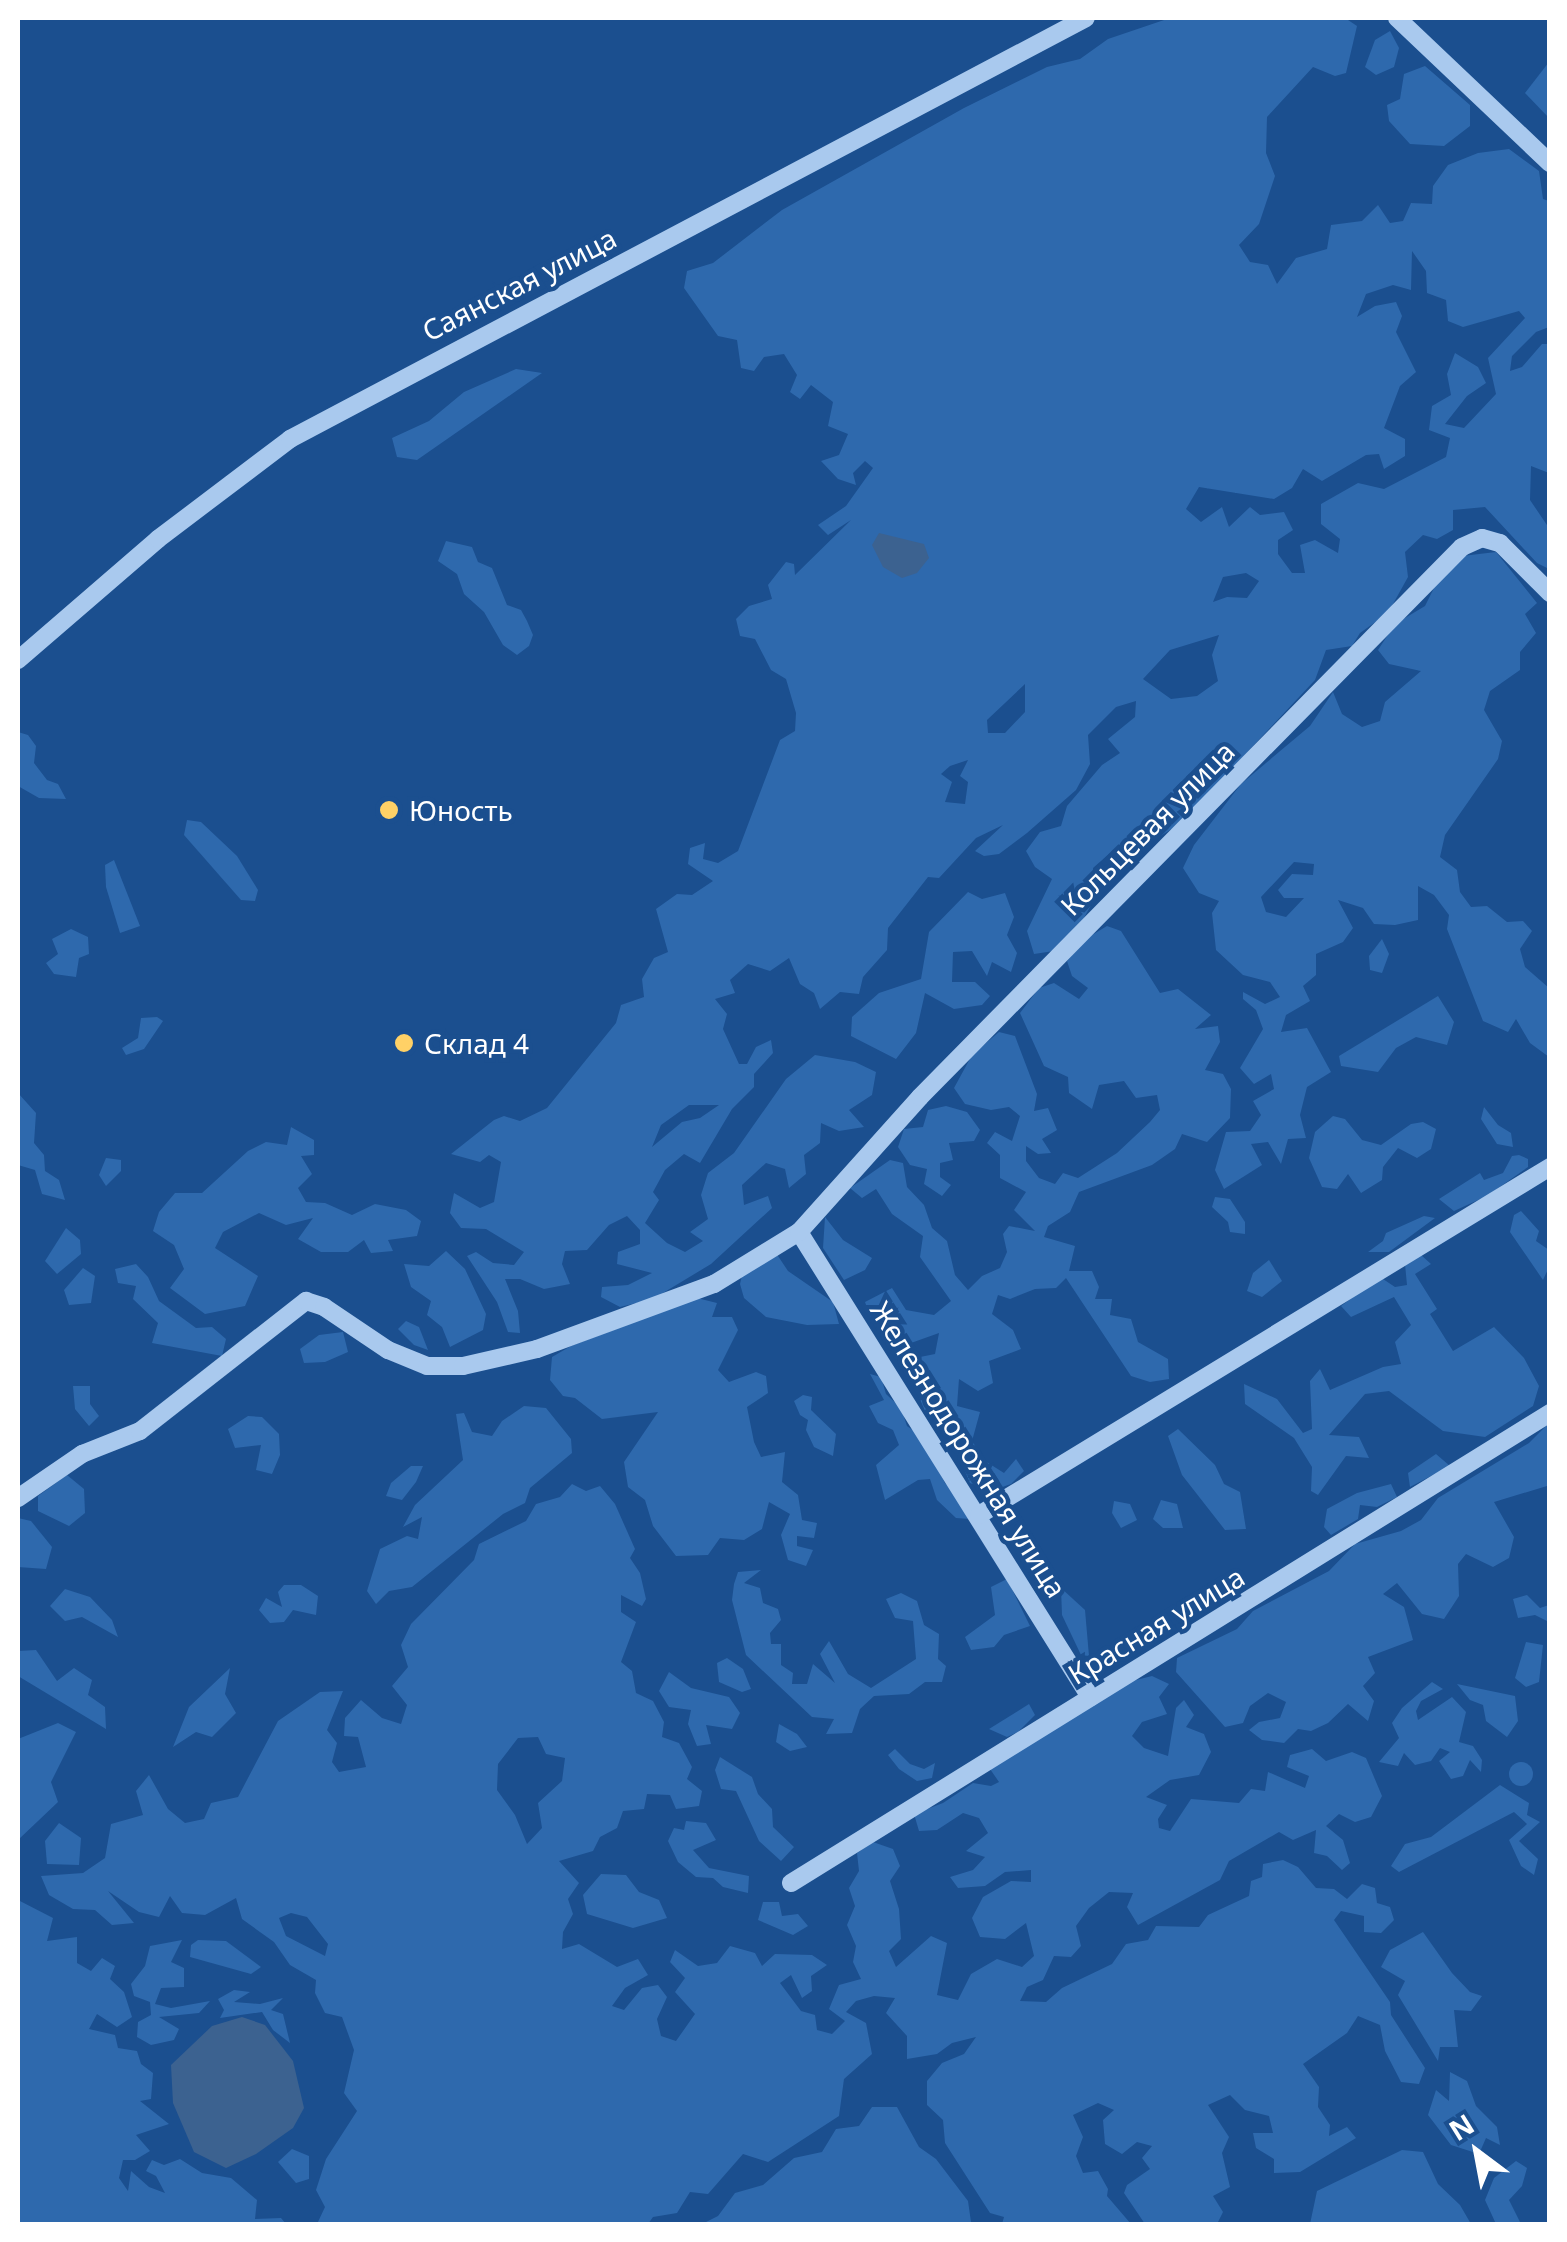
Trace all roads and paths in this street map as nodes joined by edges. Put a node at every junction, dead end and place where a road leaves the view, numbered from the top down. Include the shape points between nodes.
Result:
1 (1086, 18) edge
2 (1397, 18) edge
3 (1550, 163) edge
4 (1550, 593) edge
5 (18, 660) edge
6 (1550, 1167) edge
7 (799, 1232) junction
8 (1550, 1414) edge
9 (18, 1498) edge
10 (979, 1515) junction
11 (1090, 1697) junction
12 (791, 1883) dead end

1 - 5 street, Саянская улица via 290,438 143,551
2 - 3 street
4 - 7 street, Кольцевая улица via 1500,543 1482,538 1462,547 920,1097
6 - 10 street
7 - 9 street via 714,1284 537,1349 462,1366 414,1361 306,1301 140,1431 82,1454
7 - 10 street, Железнодорожная улица
8 - 11 street, Красная улица
10 - 11 street, Железнодорожная улица
11 - 12 street, Красная улица

